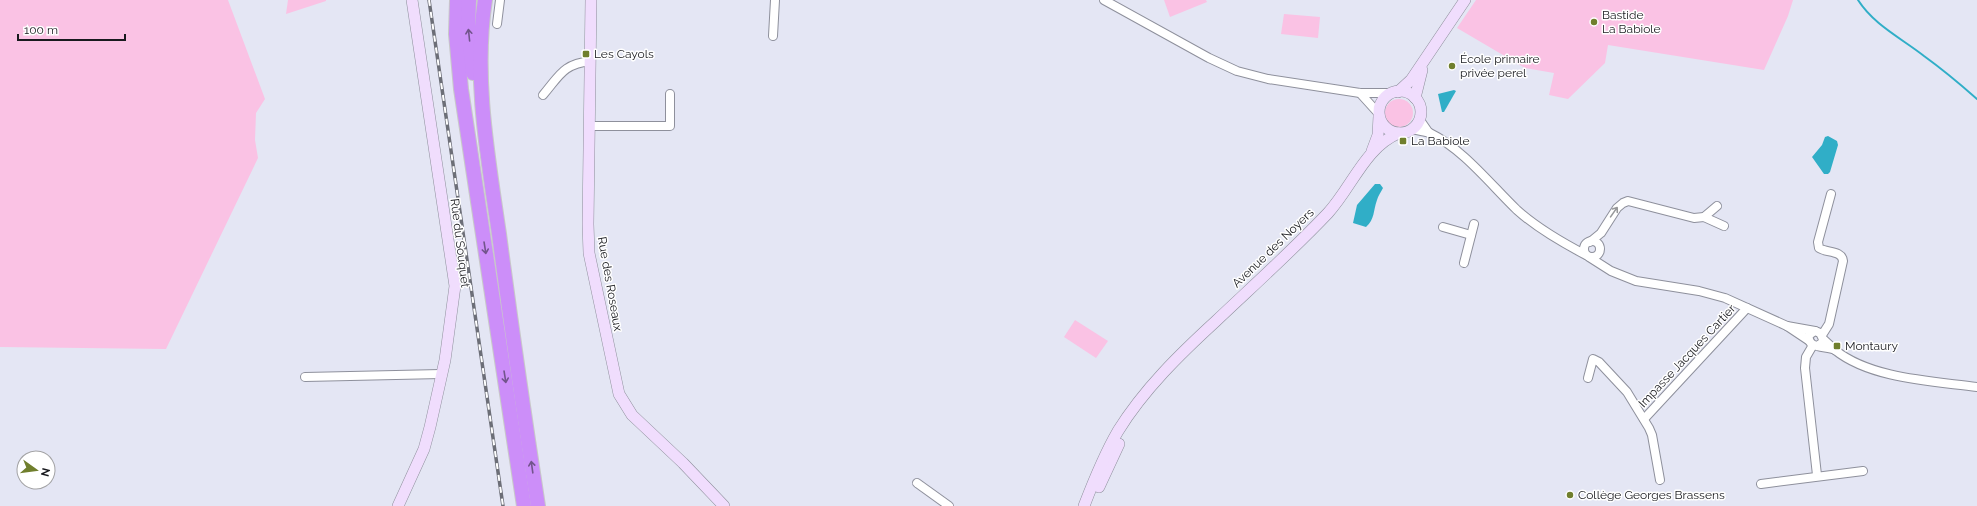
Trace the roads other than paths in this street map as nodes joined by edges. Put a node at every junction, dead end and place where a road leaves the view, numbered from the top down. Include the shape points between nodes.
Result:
1 (412, 0) edge
2 (449, 0) edge
3 (457, 0) edge
4 (469, 0) edge
5 (484, 0) edge
6 (500, 0) edge
7 (591, 0) edge
8 (775, 0) edge
9 (1104, 0) edge
10 (1465, 0) edge
11 (497, 24) dead end
12 (773, 36) dead end
13 (1427, 58) junction
14 (591, 61) junction
15 (1395, 92) junction
16 (1360, 93) junction
17 (670, 94) dead end
18 (543, 95) dead end
19 (1416, 98) junction
20 (1379, 114) junction
21 (1420, 120) junction
22 (590, 126) junction
23 (1412, 130) junction
24 (1399, 133) junction
25 (1429, 133) junction
26 (1371, 154) junction
27 (1831, 194) dead end
28 (1717, 206) dead end
29 (480, 210) junction
30 (1704, 217) junction
31 (1474, 224) dead end
32 (1724, 226) dead end
33 (1443, 227) dead end
34 (1601, 233) junction
35 (1471, 235) junction
36 (1588, 242) junction
37 (1569, 245) junction
38 (1599, 248) junction
39 (1588, 256) junction
40 (1464, 263) dead end
41 (1606, 266) junction
42 (1748, 308) junction
43 (1787, 326) junction
44 (1820, 335) junction
45 (1813, 344) junction
46 (1834, 350) junction
47 (1184, 352) junction
48 (441, 374) junction
49 (304, 377) dead end
50 (519, 378) junction
51 (1588, 378) dead end
52 (1977, 388) edge
53 (1644, 419) junction
54 (1863, 471) dead end
55 (1817, 475) junction
56 (1660, 480) dead end
57 (916, 483) dead end
58 (1761, 484) dead end
59 (398, 506) edge
60 (524, 506) edge
61 (538, 506) edge
62 (724, 506) edge
63 (949, 506) edge
64 (1084, 506) edge
65 (1092, 506) edge

1 - 48 street, Rue du Souquet via 455,286
2 - 29 highway via 450,41 458,112 465,155
3 - 29 highway via 456,34 461,89
50 -> 4 highway via 473,81 468,28
5 - 50 highway via 480,68 490,171
6 - 11 street
7 - 14 street, Rue des Roseaux
8 - 12 street
9 - 16 street via 1237,71 1268,79
10 - 13 street
13 - 15 street via 1411,80
13 - 19 street
14 - 18 street via 565,68
14 - 22 street, Rue des Roseaux
15 - 16 street
15 - 19 street via 1410,94
15 - 20 street via 1382,102
16 - 20 street
17 - 22 street via 670,126
19 - 21 street via 1420,108
20 - 24 street via 1384,126
20 - 26 street, Avenue des Noyers via 1378,134
21 - 23 street
21 - 25 street
22 - 62 street, Rue des Roseaux via 589,254 619,394 632,414
23 - 24 street
23 - 25 street
24 - 26 street, Avenue des Noyers via 1388,138
25 - 37 street via 1442,140 1470,164 1518,211
26 - 47 street, Avenue des Noyers via 1333,207 1303,239
27 - 44 street via 1818,248 1840,254 1843,262 1830,324
28 - 30 street
29 -> 60 highway
30 - 32 street
34 -> 30 street via 1617,208 1628,201 1694,218
31 - 35 street
33 - 35 street
34 - 36 street
34 - 38 street
35 - 40 street
36 - 37 street
36 - 38 street via 1595,242
36 - 39 street via 1584,251
37 - 39 street
38 - 39 street via 1597,255
38 - 41 street
39 - 41 street
41 - 42 street via 1636,281 1699,291
42 - 43 street
42 - 53 street, Impasse Jacques Cartier
43 - 44 street
43 - 45 street
44 - 45 street via 1822,343
44 - 45 street via 1809,335
44 - 46 street
45 - 46 street
45 - 55 street via 1806,357 1805,368
46 - 52 street via 1866,367 1900,376
47 - 64 street, Avenue des Noyers via 1161,374 1118,431 1102,460
47 - 65 street, Avenue des Noyers via 1142,406 1125,433
48 - 49 street
48 - 59 street, Rue du Souquet via 424,449
61 -> 50 highway
51 - 53 street, Impasse Jacques Cartier via 1593,359 1599,362 1627,392
53 - 56 street, Impasse Jacques Cartier via 1652,435
54 - 55 street
55 - 58 street
57 - 63 street

